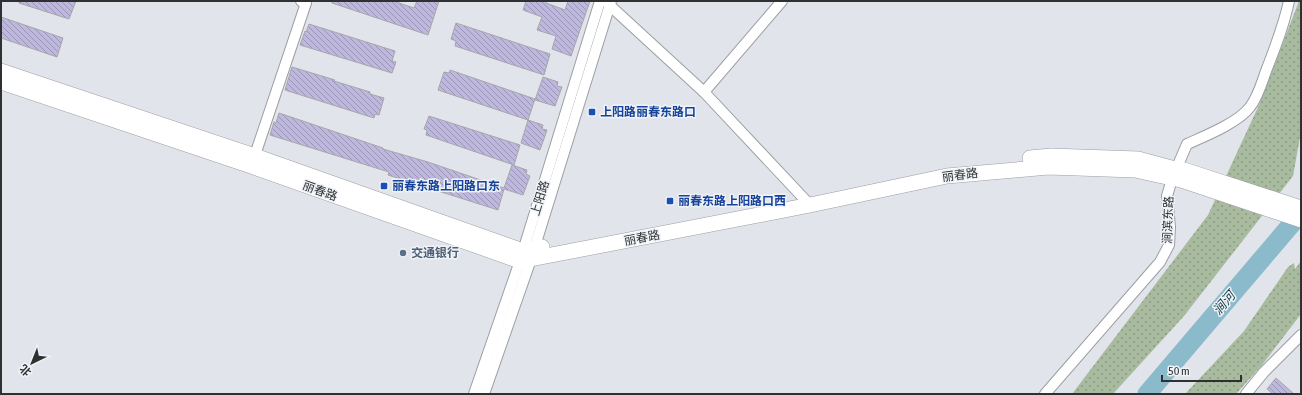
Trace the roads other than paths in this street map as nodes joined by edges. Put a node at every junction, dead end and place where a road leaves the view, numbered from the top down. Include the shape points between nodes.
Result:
1 (301, 1) edge
2 (782, 1) edge
3 (1289, 1) edge
4 (606, 2) edge
5 (1, 71) edge
6 (1, 82) edge
7 (704, 92) junction
8 (253, 161) junction
9 (1178, 174) junction
10 (806, 201) junction
11 (1301, 208) edge
12 (1301, 220) edge
13 (527, 255) junction
14 (1301, 335) edge
15 (474, 394) edge
16 (484, 394) edge
17 (1046, 394) edge
18 (1246, 394) edge

1 - 8 street via 306,3
2 - 7 street
3 - 9 street, 涧滨东路 via 1285,20 1260,89 1250,107 1211,134 1187,144
4 - 7 street
4 - 13 street, 上阳路
5 - 8 main road, 丽春路
6 - 8 main road, 丽春路
7 - 10 street
8 - 13 main road, 丽春路
9 - 10 main road, 丽春路 via 1048,167 947,176
9 - 11 main road, 丽春路
9 - 12 main road, 丽春路
9 - 17 street, 涧滨东路 via 1167,196 1169,245 1160,262
10 - 13 main road, 丽春路
13 - 15 street, 上阳路
13 - 16 street, 上阳路
14 - 18 street

